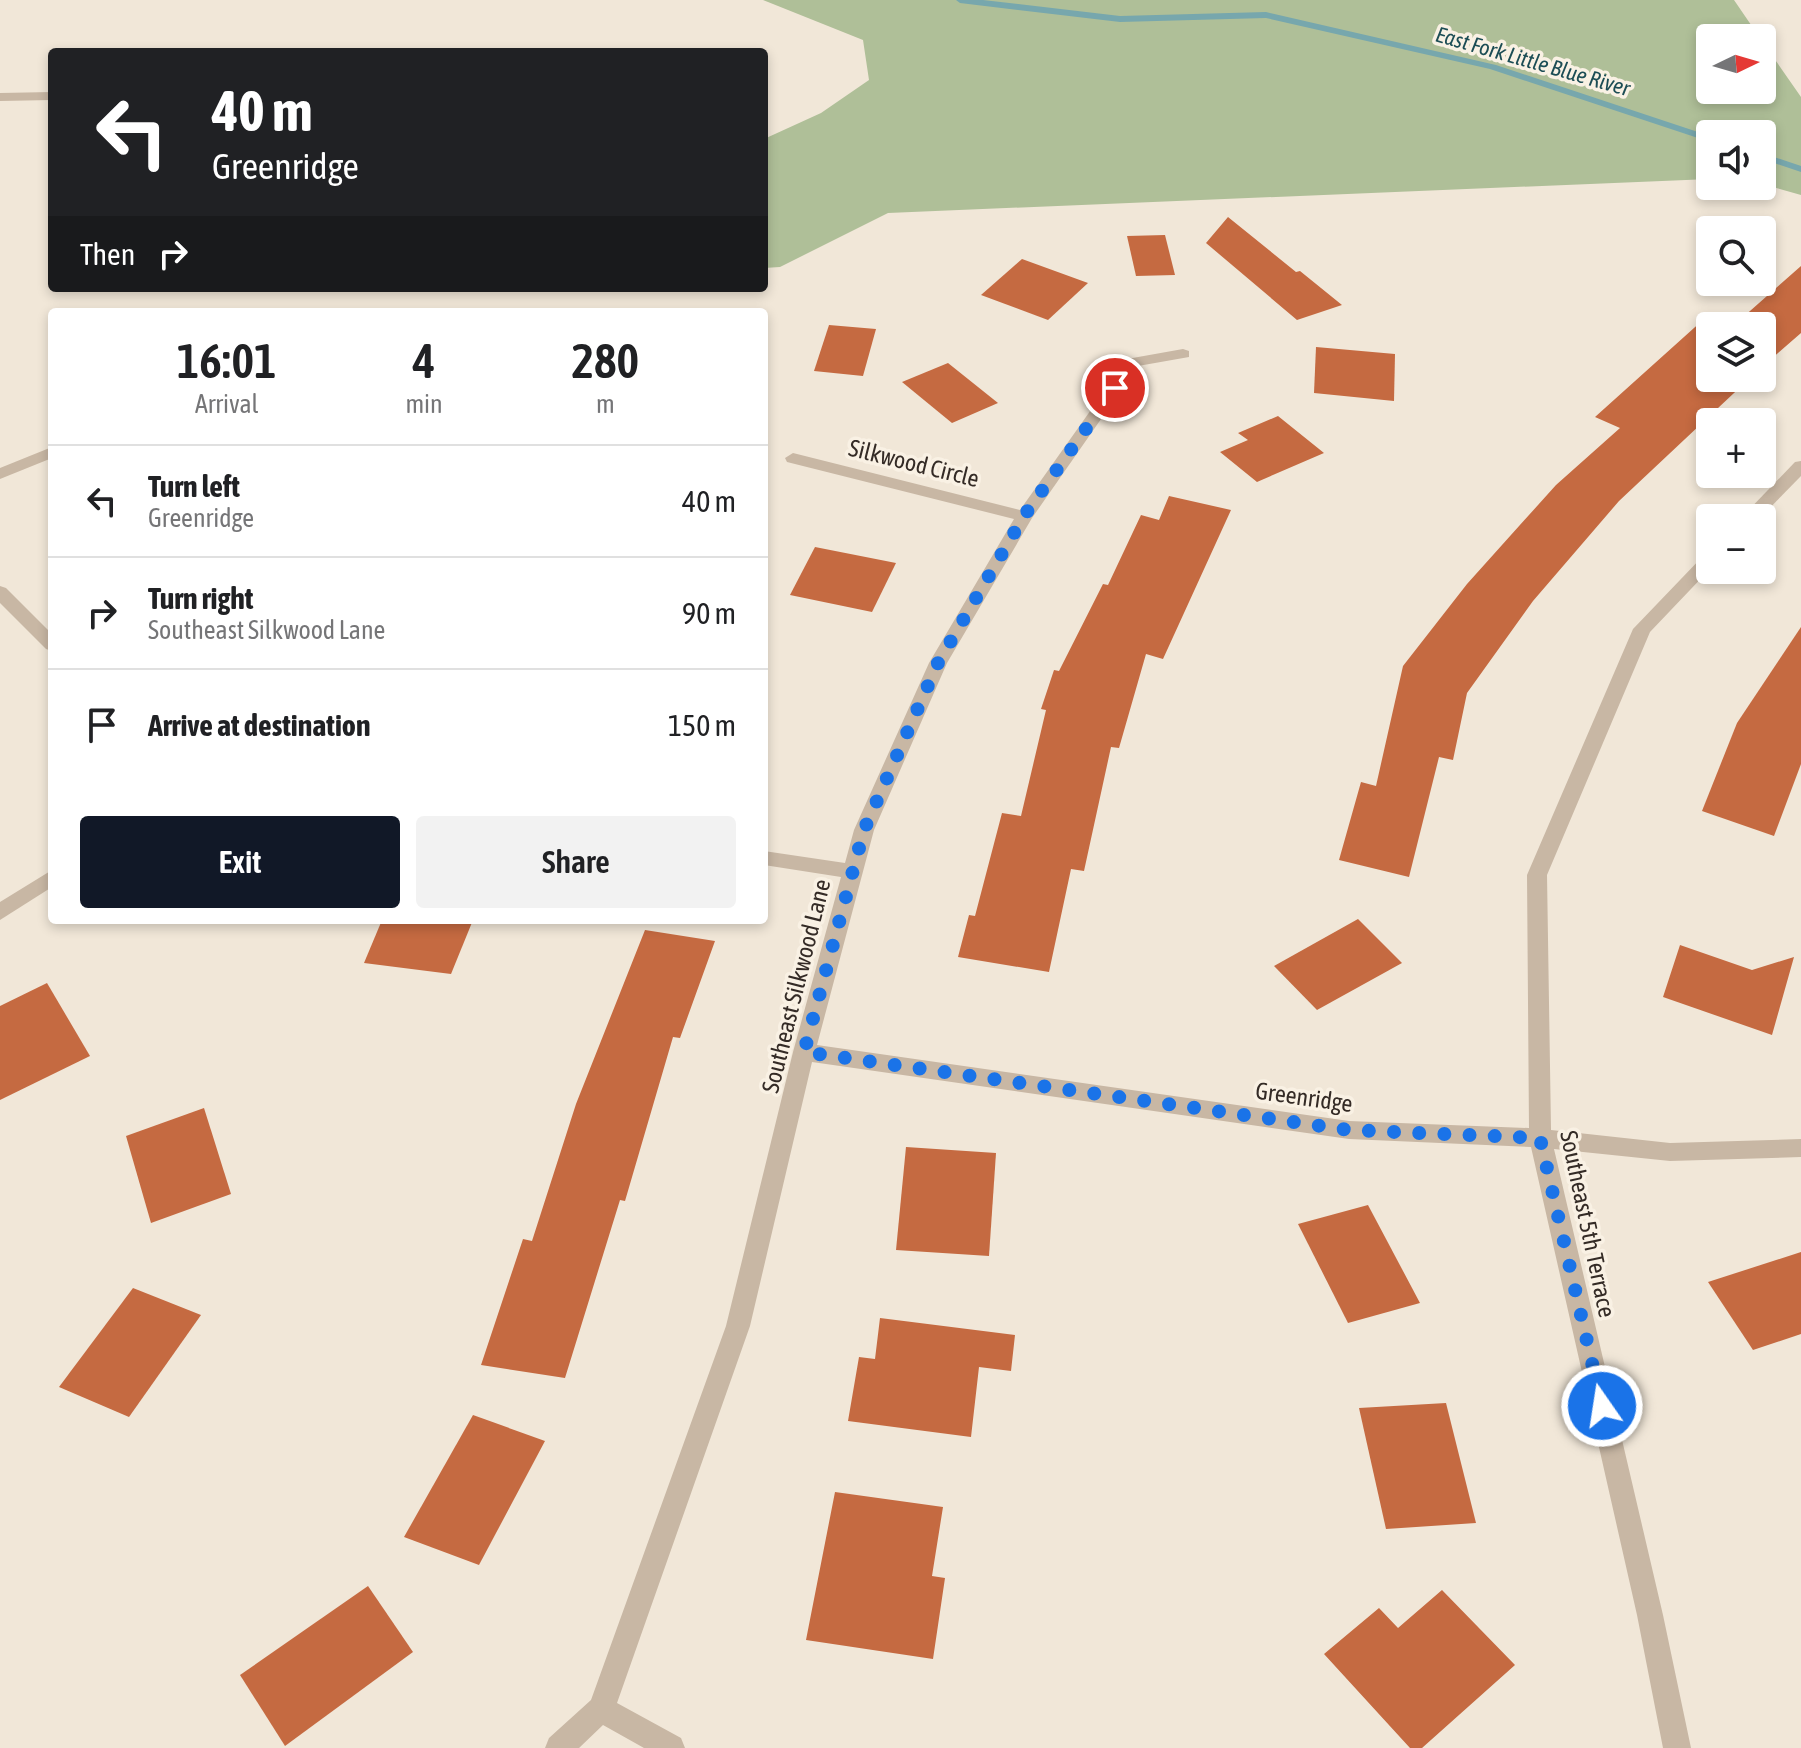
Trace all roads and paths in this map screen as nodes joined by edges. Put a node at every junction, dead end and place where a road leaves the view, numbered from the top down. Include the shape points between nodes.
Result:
1 (48, 96) edge
2 (0, 97) edge
3 (1183, 354) dead end
4 (48, 454) edge
5 (793, 458) dead end
6 (1801, 466) edge
7 (0, 474) edge
8 (1764, 504) edge
9 (1024, 516) junction
10 (1696, 573) edge
11 (0, 592) edge
12 (48, 641) edge
13 (768, 859) edge
14 (852, 871) junction
15 (48, 880) edge
16 (0, 912) edge
17 (804, 1052) junction
18 (1540, 1138) junction
19 (1801, 1148) edge
20 (601, 1709) junction
21 (559, 1748) edge
22 (671, 1748) edge
23 (1677, 1748) edge

1 - 2 street
3 - 9 street, Southeast Silkwood Lane via 1133,362
4 - 7 street
5 - 9 street, Silkwood Circle
6 - 8 street
9 - 14 street, Southeast Silkwood Lane via 938,663 864,830
10 - 18 street, Southeast 5th Terrace via 1642,629 1537,875
11 - 12 street
13 - 14 street
14 - 17 street, Southeast Silkwood Lane
15 - 16 street
17 - 18 street, Greenridge via 1349,1130
17 - 20 street, Southeast Silkwood Lane via 738,1326
18 - 19 street, Greenridge via 1670,1152
18 - 23 street, Southeast 5th Terrace
20 - 21 street, Southeast Silkwood Lane
20 - 22 street

